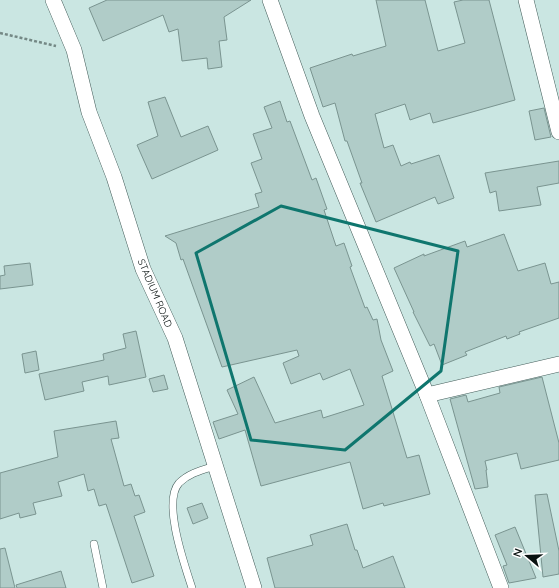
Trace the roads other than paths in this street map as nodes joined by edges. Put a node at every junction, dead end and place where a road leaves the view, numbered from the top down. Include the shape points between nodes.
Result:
1 (53, 0) edge
2 (270, 0) edge
3 (526, 0) edge
4 (559, 132) edge
5 (559, 364) edge
6 (427, 395) junction
7 (215, 466) junction
8 (94, 544) dead end
9 (103, 588) edge
10 (192, 588) edge
11 (254, 588) edge
12 (502, 588) edge

1 - 7 street, STADIUM ROAD via 74,50 89,112 114,177 143,269 175,338
2 - 6 street via 312,116
3 - 4 street
5 - 6 street
6 - 12 street
7 - 10 lane via 191,473 178,484 172,500 178,541
7 - 11 street, STADIUM ROAD
8 - 9 lane

